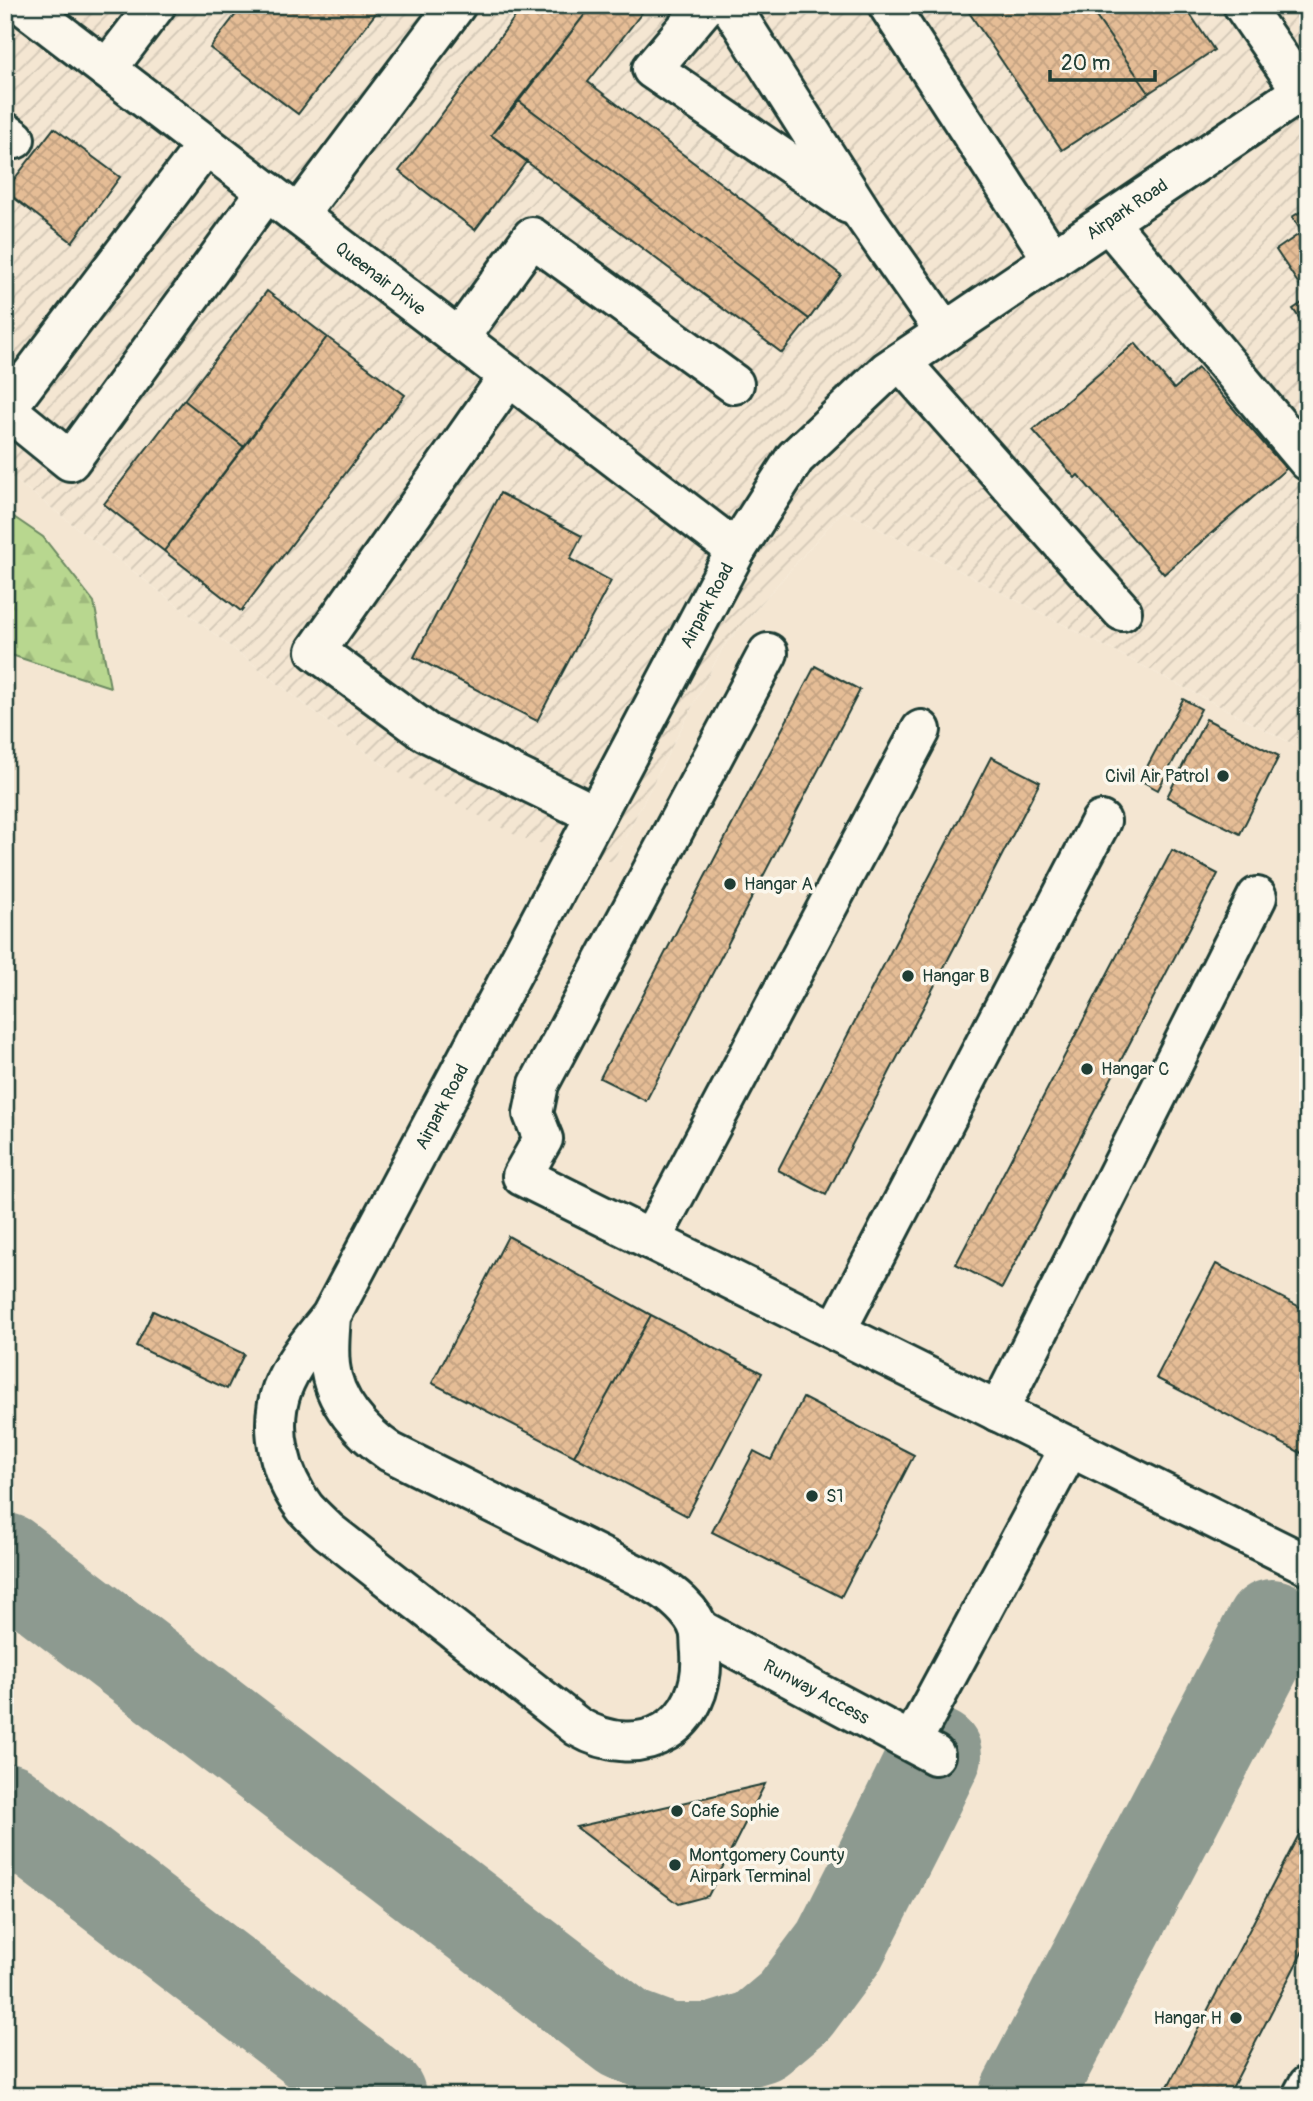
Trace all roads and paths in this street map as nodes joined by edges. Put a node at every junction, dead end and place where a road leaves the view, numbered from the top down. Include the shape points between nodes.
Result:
1 (23, 5) edge
2 (156, 5) edge
3 (456, 5) edge
4 (706, 5) edge
5 (730, 5) edge
6 (888, 5) edge
7 (1243, 5) edge
8 (107, 69) junction
9 (1305, 89) edge
10 (206, 145) junction
11 (267, 191) junction
12 (862, 213) junction
13 (298, 215) junction
14 (1108, 222) junction
15 (1053, 260) junction
16 (945, 332) junction
17 (458, 338) junction
18 (901, 362) junction
19 (509, 376) junction
20 (734, 384) dead end
21 (1308, 461) edge
22 (736, 550) junction
23 (1122, 611) dead end
24 (768, 653) dead end
25 (921, 730) dead end
26 (596, 815) junction
27 (1101, 821) dead end
28 (1257, 897) dead end
29 (651, 1240) junction
30 (331, 1316) junction
31 (836, 1331) junction
32 (998, 1412) junction
33 (1070, 1447) junction
34 (1308, 1565) edge
35 (699, 1629) junction
36 (1308, 2085) edge
37 (1303, 2096) edge

1 - 8 street, Queenair Drive
2 - 8 street
3 - 13 street
4 - 12 street via 652,69
5 - 12 street
6 - 15 street
7 - 9 street
8 - 10 street, Queenair Drive
9 - 14 street, Airpark Road
10 - 11 street, Queenair Drive
10 - 11 street via 6,409 70,461
11 - 13 street, Queenair Drive
12 - 16 street
13 - 17 street, Queenair Drive
14 - 15 street, Airpark Road
14 - 21 street
15 - 16 street, Airpark Road
16 - 18 street, Airpark Road
17 - 19 street, Queenair Drive
17 - 20 street via 531,237
18 - 22 street, Airpark Road via 795,458
18 - 23 street
19 - 22 street, Queenair Drive
19 - 26 street via 316,651 426,732
22 - 26 street, Airpark Road
24 - 29 street via 539,1084 533,1114 543,1139 522,1176
25 - 29 street
26 - 30 street, Airpark Road
27 - 31 street
28 - 32 street
29 - 31 street
30 - 35 street via 334,1385 356,1422 375,1441 671,1593
30 - 35 street, Airpark Road via 291,1371 276,1412 280,1455 290,1484 328,1531 578,1727 609,1741 647,1741 682,1718 696,1695 702,1667
31 - 32 street
32 - 33 street
33 - 34 street
33 - 35 street, Runway Access via 918,1730 921,1747
36 - 37 street

